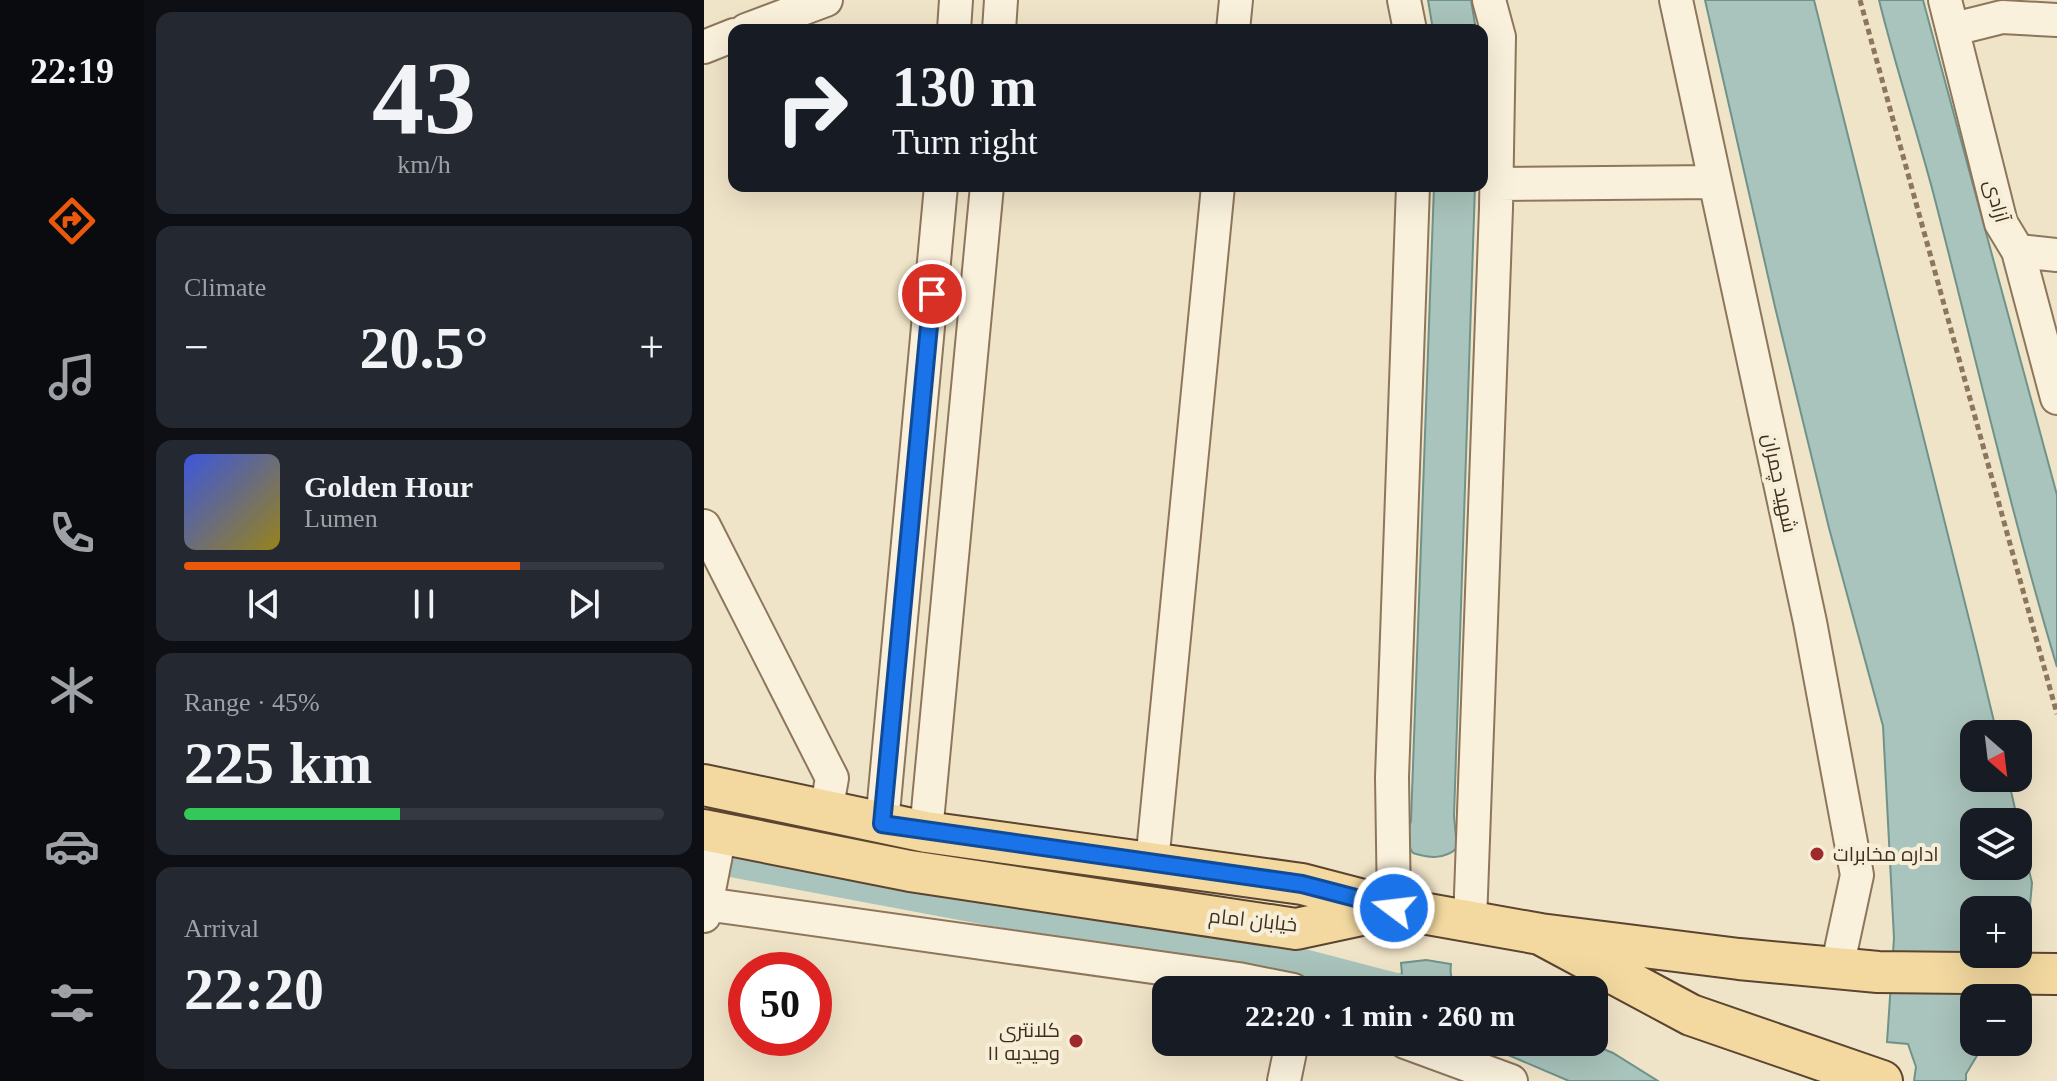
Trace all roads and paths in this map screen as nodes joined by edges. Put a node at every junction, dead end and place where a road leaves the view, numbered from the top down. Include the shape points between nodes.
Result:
1 (826, 0) edge
2 (956, 0) edge
3 (1001, 0) edge
4 (1236, 0) edge
5 (1404, 0) edge
6 (1489, 0) edge
7 (1676, 0) edge
8 (1860, 0) edge
9 (2002, 8) edge
10 (1950, 14) edge
11 (2057, 20) edge
12 (762, 24) edge
13 (954, 24) edge
14 (999, 24) edge
15 (1234, 24) edge
16 (1409, 24) edge
17 (728, 37) edge
18 (704, 47) edge
19 (1714, 182) junction
20 (1497, 184) junction
21 (940, 192) edge
22 (986, 192) edge
23 (1217, 192) edge
24 (1413, 192) edge
25 (2018, 251) junction
26 (2057, 255) edge
27 (2057, 398) edge
28 (704, 526) edge
29 (2057, 714) edge
30 (704, 785) edge
31 (826, 812) junction
32 (882, 824) junction
33 (712, 832) edge
34 (926, 832) junction
35 (1152, 863) junction
36 (706, 894) edge
37 (1394, 908) junction
38 (1470, 922) junction
39 (1540, 934) junction
40 (1837, 968) junction
41 (2040, 974) edge
42 (1219, 976) edge
43 (1289, 1056) edge
44 (1443, 1056) edge
45 (1871, 1079) edge
46 (1284, 1081) edge
47 (1511, 1081) edge

1 - 12 street
2 - 13 street
3 - 14 street
4 - 15 street
5 - 16 street
6 - 20 street via 1499,37
7 - 19 street, شهید چمران
8 - 29 path
9 - 10 street
9 - 11 street
10 - 25 street, آزادی via 2001,223
17 - 18 street
19 - 20 street
19 - 40 street, شهید چمران via 1810,622 1857,875
20 - 38 street
21 - 32 street
22 - 34 street
23 - 35 street
24 - 37 street via 1393,762
25 - 26 street
25 - 27 street, آزادی
28 - 31 street via 832,778
30 - 31 main road, خیابان امام
31 - 32 main road, خیابان امام
32 - 34 main road, خیابان امام
33 - 36 street
33 - 37 main road, خیابان امام via 910,871 1296,929
34 - 35 main road, خیابان امام
35 - 37 main road, خیابان امام via 1302,884
36 - 42 street
37 - 38 main road
38 - 39 main road
39 - 40 main road
39 - 45 main road via 1691,1015
40 - 41 main road
43 - 46 street
44 - 47 street

